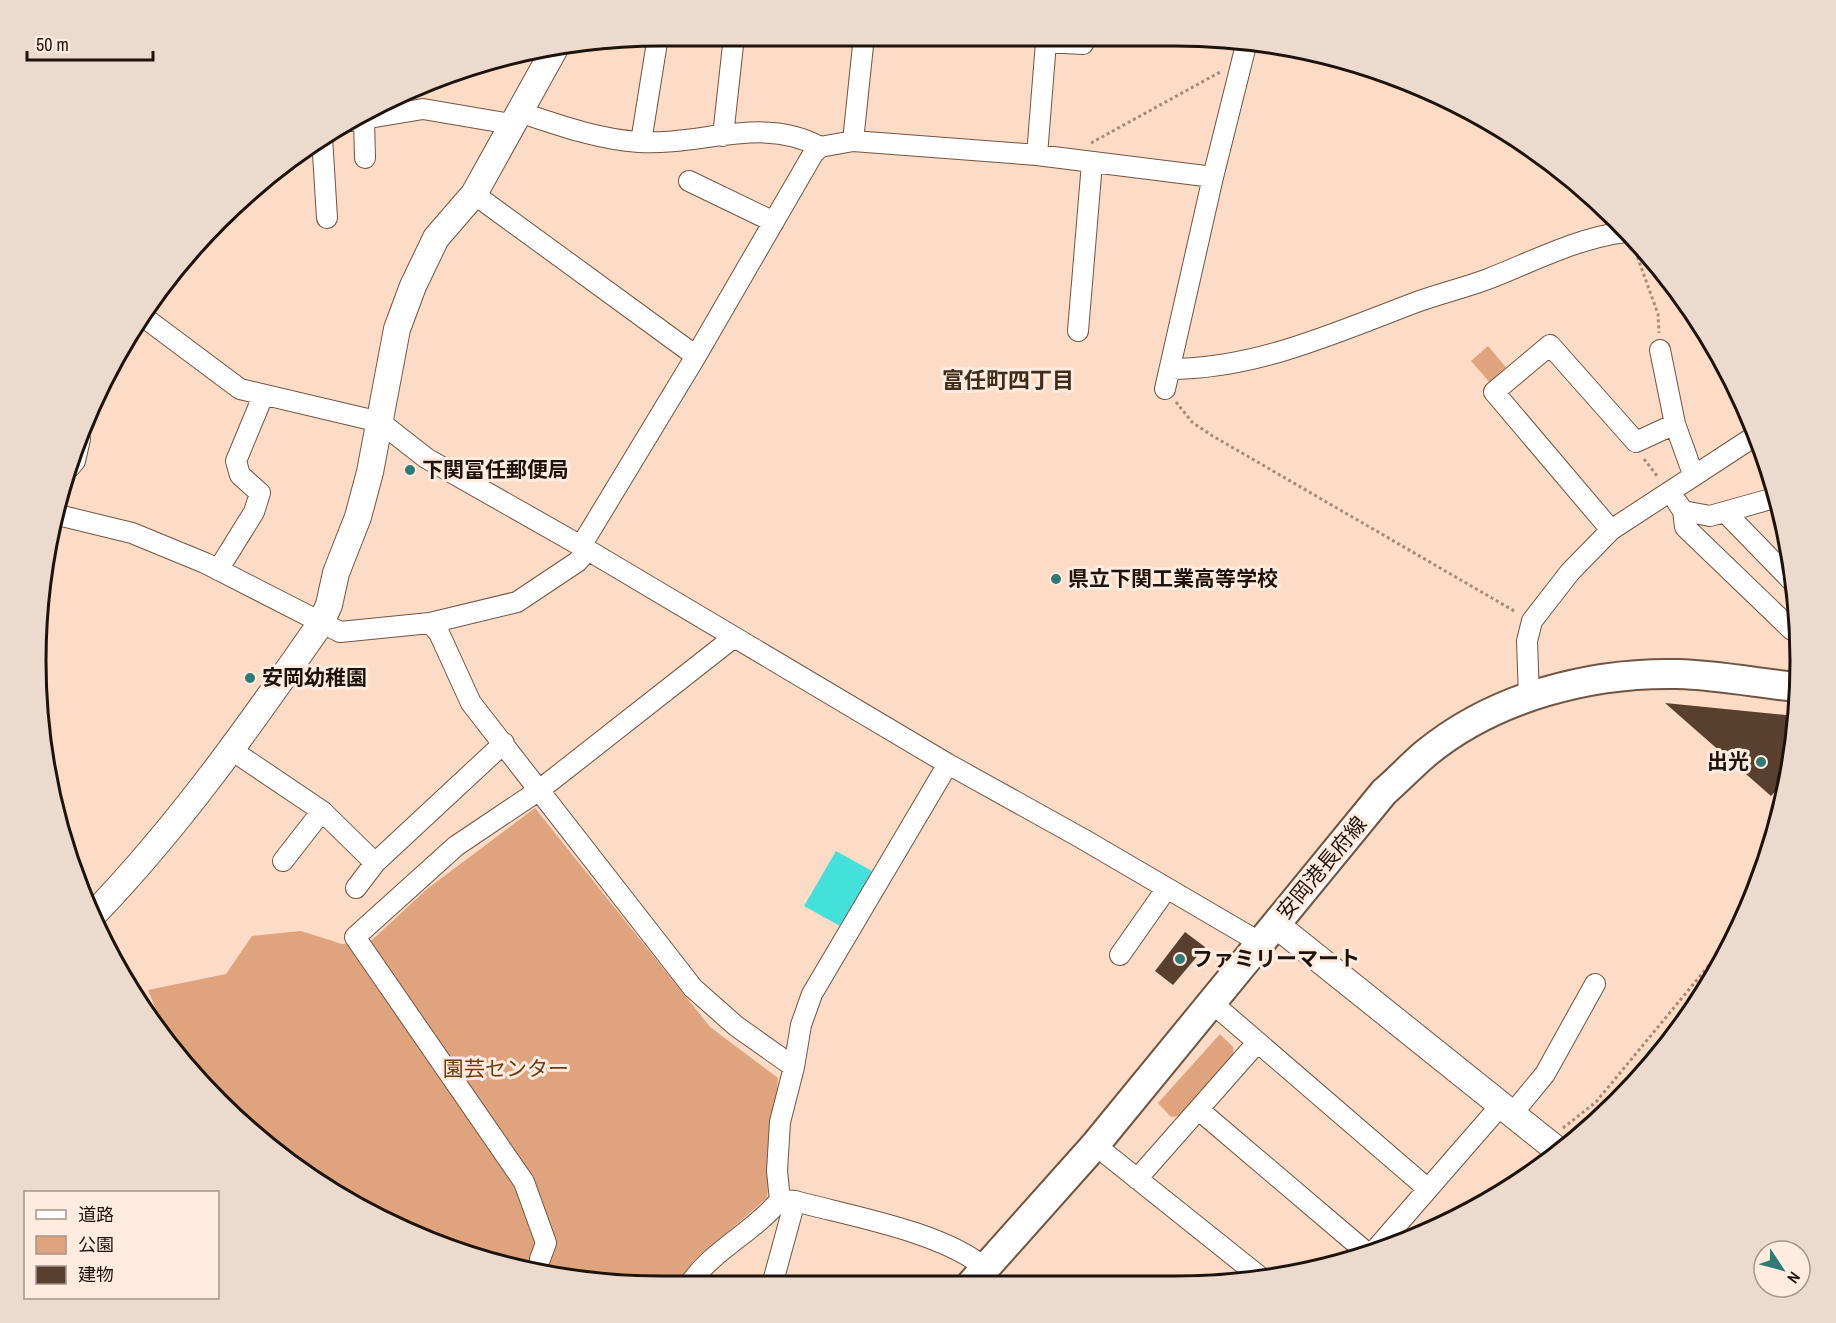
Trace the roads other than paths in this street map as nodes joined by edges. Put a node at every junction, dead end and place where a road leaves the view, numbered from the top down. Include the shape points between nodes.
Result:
1 (656, 46) edge
2 (733, 46) edge
3 (863, 46) edge
4 (1046, 46) edge
5 (1244, 53) edge
6 (550, 57) edge
7 (376, 117) edge
8 (515, 118) junction
9 (359, 126) edge
10 (723, 136) junction
11 (853, 141) junction
12 (641, 142) junction
13 (820, 147) junction
14 (323, 148) edge
15 (1037, 155) junction
16 (366, 158) dead end
17 (1092, 163) junction
18 (1213, 177) junction
19 (689, 182) dead end
20 (474, 194) junction
21 (327, 218) dead end
22 (774, 222) junction
23 (1615, 233) edge
24 (149, 321) edge
25 (1078, 332) dead end
26 (1660, 350) road end
27 (696, 356) junction
28 (1170, 369) junction
29 (1166, 389) road end
30 (263, 396) junction
31 (380, 422) junction
32 (1675, 424) junction
33 (1748, 440) edge
34 (1693, 474) junction
35 (1668, 491) junction
36 (1768, 500) edge
37 (1683, 511) junction
38 (1725, 512) junction
39 (64, 516) edge
40 (1611, 530) junction
41 (585, 548) junction
42 (1782, 569) edge
43 (218, 570) junction
44 (321, 623) junction
45 (430, 623) junction
46 (1788, 626) edge
47 (733, 638) junction
48 (1789, 686) edge
49 (1529, 697) junction
50 (504, 743) junction
51 (233, 750) junction
52 (948, 764) junction
53 (538, 791) junction
54 (322, 812) junction
55 (283, 861) dead end
56 (375, 863) junction
57 (356, 888) dead end
58 (1167, 888) junction
59 (98, 909) edge
60 (1267, 933) junction
61 (1120, 955) dead end
62 (1595, 984) dead end
63 (1211, 1002) junction
64 (1256, 1044) junction
65 (794, 1066) junction
66 (1199, 1110) junction
67 (1506, 1110) junction
68 (1095, 1145) junction
69 (1553, 1146) edge
70 (1137, 1179) junction
71 (1428, 1189) junction
72 (788, 1200) junction
73 (1384, 1240) edge
74 (1361, 1248) edge
75 (540, 1259) dead end
76 (1253, 1271) edge
77 (697, 1276) edge
78 (773, 1276) edge
79 (978, 1276) edge

1 - 12 street
2 - 10 street
3 - 11 street
4 - 15 street
5 - 18 street
6 - 8 street
7 - 8 street via 423,109
8 - 12 street via 589,136
8 - 20 street
9 - 16 street
10 - 12 street
10 - 13 street via 761,131 803,137
11 - 13 street
11 - 15 street
13 - 22 street
14 - 21 street
15 - 17 street
17 - 18 street
17 - 25 street
18 - 28 street
19 - 22 street
20 - 27 street
20 - 31 street via 436,238 413,286 398,329
22 - 27 street
23 - 28 street via 1564,248 1257,360
24 - 30 street via 240,389
26 - 32 street
27 - 41 street
28 - 29 street
30 - 31 street
30 - 43 street via 236,461 240,475 260,493 254,512
31 - 41 street via 426,458
31 - 44 street via 358,517
32 - 34 street
32 - 40 street via 1636,442 1550,345 1494,392
33 - 34 street
34 - 35 street
35 - 37 street
35 - 40 street
36 - 38 street
37 - 38 street via 1710,516
37 - 46 street via 1685,527
38 - 42 street
39 - 43 street via 132,533
40 - 49 street via 1570,572 1532,621 1527,641
41 - 45 street via 577,562 517,602
41 - 47 street
43 - 44 street
44 - 45 street via 340,632
44 - 51 street
45 - 50 street via 439,633 471,703
47 - 52 street
47 - 53 street
48 - 49 main road, 安岡港長府線 via 1678,674 1607,678
49 - 60 main road, 安岡港長府線 via 1478,719 1426,753 1384,792
50 - 53 street
50 - 56 street
51 - 54 street
51 - 59 street via 161,840
52 - 58 street
52 - 65 street via 812,994 801,1025
53 - 65 street via 693,988 736,1026
53 - 75 street via 456,846 355,937 524,1182 546,1243
54 - 55 street
54 - 56 street
56 - 57 street
58 - 60 street
58 - 61 street
60 - 63 main road, 安岡港長府線
60 - 67 street
62 - 67 street via 1545,1074
63 - 64 street
63 - 68 main road, 安岡港長府線
64 - 66 street
64 - 71 street
65 - 72 street via 780,1122 777,1171
66 - 70 street
66 - 74 street
67 - 69 street
67 - 71 street
68 - 70 street
68 - 79 main road, 安岡港長府線
70 - 76 street
71 - 73 street
72 - 77 street via 717,1254
72 - 78 street
72 - 79 street via 923,1236 976,1261

